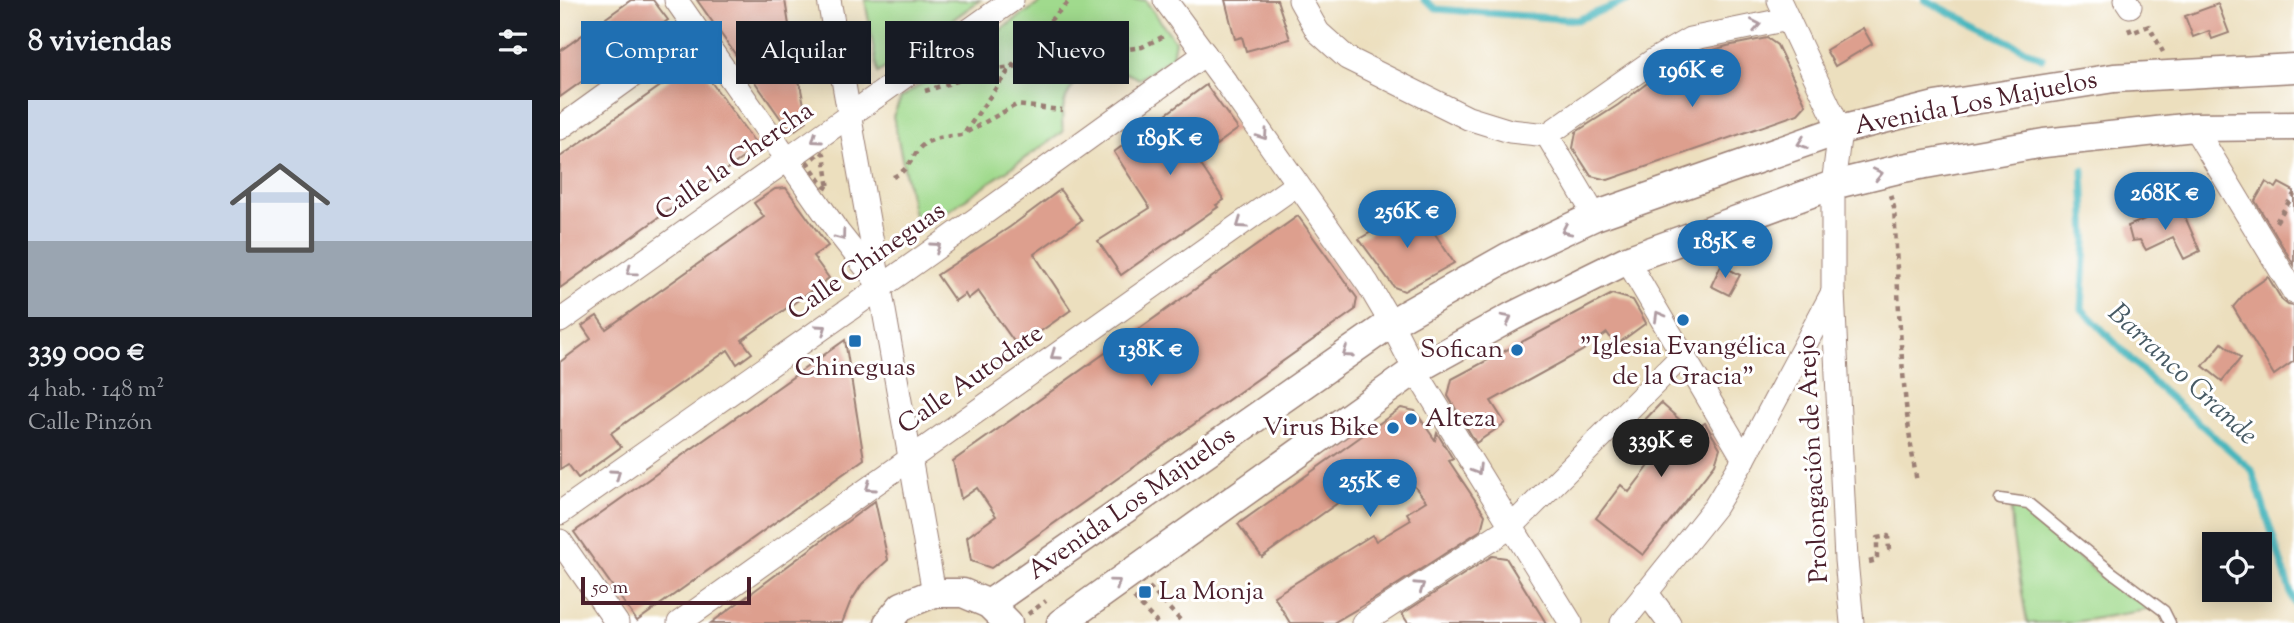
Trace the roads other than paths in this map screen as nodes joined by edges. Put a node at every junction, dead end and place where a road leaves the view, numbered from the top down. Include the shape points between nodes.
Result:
1 (676, 0) edge
2 (829, 0) edge
3 (1012, 0) edge
4 (1166, 0) edge
5 (1300, 0) edge
6 (1783, 9) edge
7 (690, 21) edge
8 (1205, 54) junction
9 (722, 66) edge
10 (2294, 68) edge
11 (621, 84) edge
12 (849, 115) junction
13 (2294, 126) edge
14 (2194, 127) junction
15 (560, 128) edge
16 (1840, 130) junction
17 (1547, 135) junction
18 (788, 159) junction
19 (1297, 184) junction
20 (1833, 185) junction
21 (1595, 216) junction
22 (1627, 260) junction
23 (881, 287) junction
24 (1833, 292) junction
25 (2294, 292) edge
26 (560, 321) edge
27 (1391, 323) junction
28 (1682, 356) junction
29 (1415, 370) junction
30 (911, 458) junction
31 (1744, 459) junction
32 (2000, 499) dead end
33 (560, 513) edge
34 (1511, 526) junction
35 (560, 541) edge
36 (1646, 592) junction
37 (934, 593) junction
38 (998, 613) edge
39 (617, 623) edge
40 (679, 623) edge
41 (888, 623) edge
42 (1061, 623) edge
43 (1363, 623) edge
44 (1571, 623) edge
45 (1622, 623) edge
46 (1669, 623) edge
47 (1852, 623) edge
48 (2170, 623) edge

1 - 7 street
2 - 12 street
3 - 12 street, Calle la Chercha
4 - 8 street
5 - 17 street via 1318,32 1347,58 1468,118 1510,131
6 - 16 street
17 -> 6 street via 1690,39
8 -> 19 street
23 -> 8 street, Calle Chineguas
9 - 18 street
10 - 16 street, Avenida Los Majuelos via 2114,78 1935,106
11 - 15 street
12 -> 18 street, Calle la Chercha
12 - 23 street
13 - 14 street, Avenida Los Majuelos
20 -> 14 street, Avenida Los Majuelos via 2044,143
14 - 25 street
16 - 20 street, Prolongación de Arejo
16 -> 21 street, Avenida Los Majuelos
17 - 21 street
18 -> 23 street
18 -> 26 street, Calle la Chercha
19 - 27 street
19 -> 30 street, Calle Autodate
20 - 22 street, Avenida Los Majuelos
20 - 24 street, Prolongación de Arejo
21 -> 27 street, Avenida Los Majuelos via 1508,257
28 -> 22 street
29 -> 22 street, Avenida Los Majuelos
23 - 30 street
33 -> 23 street, Calle Chineguas
24 - 31 street
24 - 47 street, Prolongación de Arejo
27 - 29 street
27 -> 38 street, Avenida Los Majuelos
28 - 31 street
28 - 34 street
29 -> 34 street
42 -> 29 street, Avenida Los Majuelos
30 - 37 street
30 -> 40 street, Calle Autodate
31 - 36 street via 1715,507
32 - 48 lane via 2028,503 2164,611
43 -> 34 street
34 - 44 street
35 - 39 street
36 - 45 street
36 - 46 street
37 - 38 street via 963,593
37 - 41 street via 902,606

